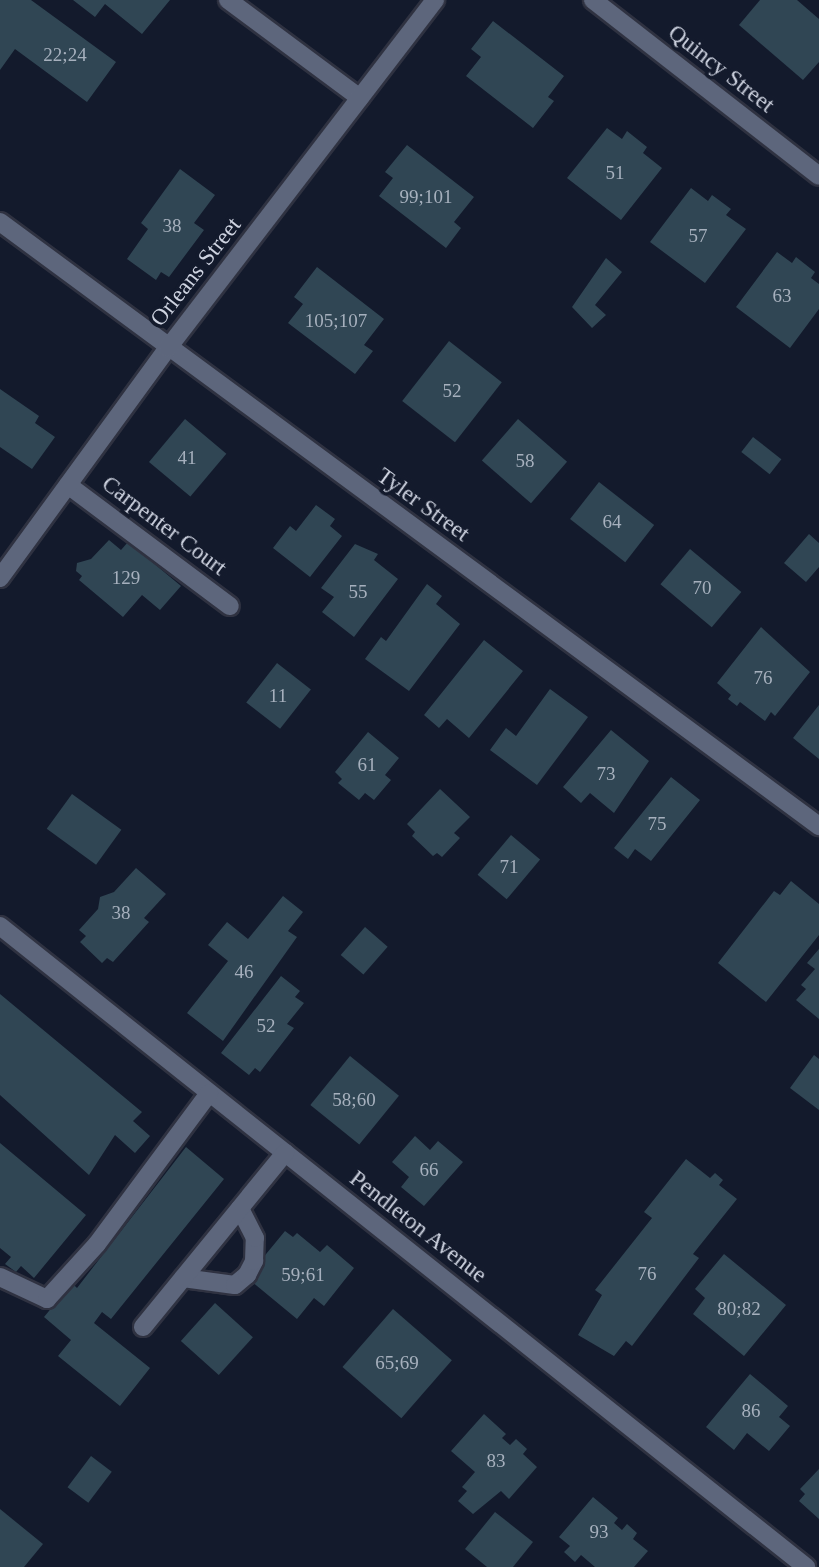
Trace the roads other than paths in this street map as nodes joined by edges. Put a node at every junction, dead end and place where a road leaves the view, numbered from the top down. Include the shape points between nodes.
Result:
1 (228, 0) edge
2 (435, 0) edge
3 (593, 0) edge
4 (360, 98) junction
5 (819, 176) edge
6 (0, 222) edge
7 (168, 348) junction
8 (68, 485) junction
9 (0, 578) edge
10 (230, 606) dead end
11 (819, 826) edge
12 (0, 926) edge
13 (209, 1093) junction
14 (285, 1153) junction
15 (240, 1209) junction
16 (0, 1277) edge
17 (183, 1278) junction
18 (143, 1327) dead end
19 (806, 1567) edge

1 - 4 street
2 - 4 street, Orleans Street
3 - 5 street, Quincy Street
4 - 7 street, Orleans Street
6 - 7 street, Tyler Street
7 - 8 street, Orleans Street
7 - 11 street, Tyler Street
8 - 9 street, Orleans Street
8 - 10 street, Carpenter Court
12 - 13 street, Pendleton Avenue
13 - 14 street, Pendleton Avenue
13 - 16 street via 97,1244 47,1299
14 - 15 street
14 - 19 street, Pendleton Avenue
15 - 17 street
15 - 17 street via 255,1238 254,1261 247,1275 235,1285
17 - 18 street

